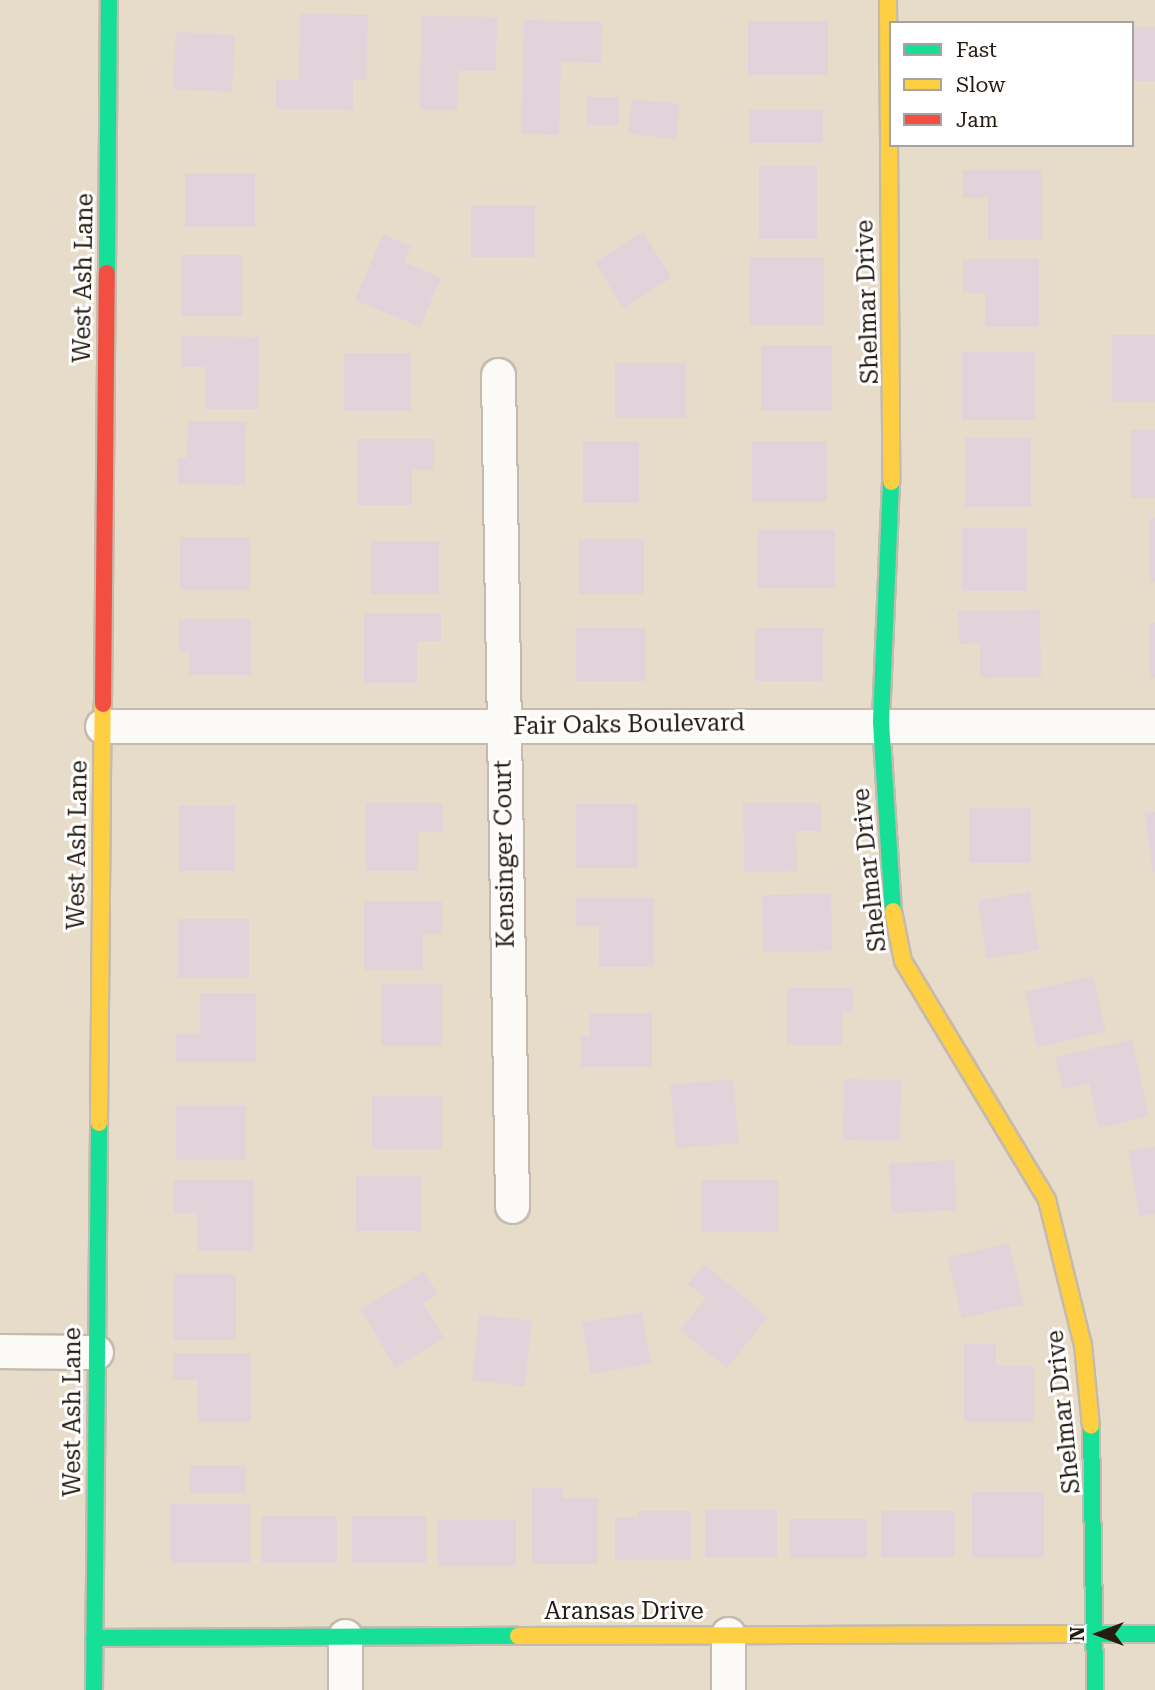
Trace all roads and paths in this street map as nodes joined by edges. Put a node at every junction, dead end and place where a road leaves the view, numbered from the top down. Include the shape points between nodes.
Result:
1 (110, 0) edge
2 (888, 0) edge
3 (498, 375) dead end
4 (881, 722) junction
5 (102, 726) junction
6 (503, 726) junction
7 (1155, 726) edge
8 (512, 1206) dead end
9 (0, 1351) edge
10 (96, 1352) junction
11 (728, 1634) junction
12 (1095, 1634) junction
13 (1155, 1634) edge
14 (345, 1636) junction
15 (94, 1638) junction
16 (94, 1690) edge
17 (345, 1690) edge
18 (728, 1690) edge
19 (1095, 1690) edge

1 - 5 street, West Ash Lane
2 - 4 street, Shelmar Drive via 885,171 894,397
3 - 6 street, Kensinger Court
4 - 6 street, Fair Oaks Boulevard
4 - 7 street, Fair Oaks Boulevard
4 - 12 street, Shelmar Drive via 885,831 903,961 1046,1200 1065,1259 1083,1345 1096,1476
5 - 6 street, Fair Oaks Boulevard
5 - 10 street, West Ash Lane
6 - 8 street, Kensinger Court
9 - 10 street
10 - 15 street, West Ash Lane
11 - 12 street, Aransas Drive
11 - 14 street, Aransas Drive
11 - 18 street
12 - 13 street, Aransas Drive
12 - 19 street, Shelmar Drive
14 - 15 street, Aransas Drive
14 - 17 street
15 - 16 street, West Ash Lane

